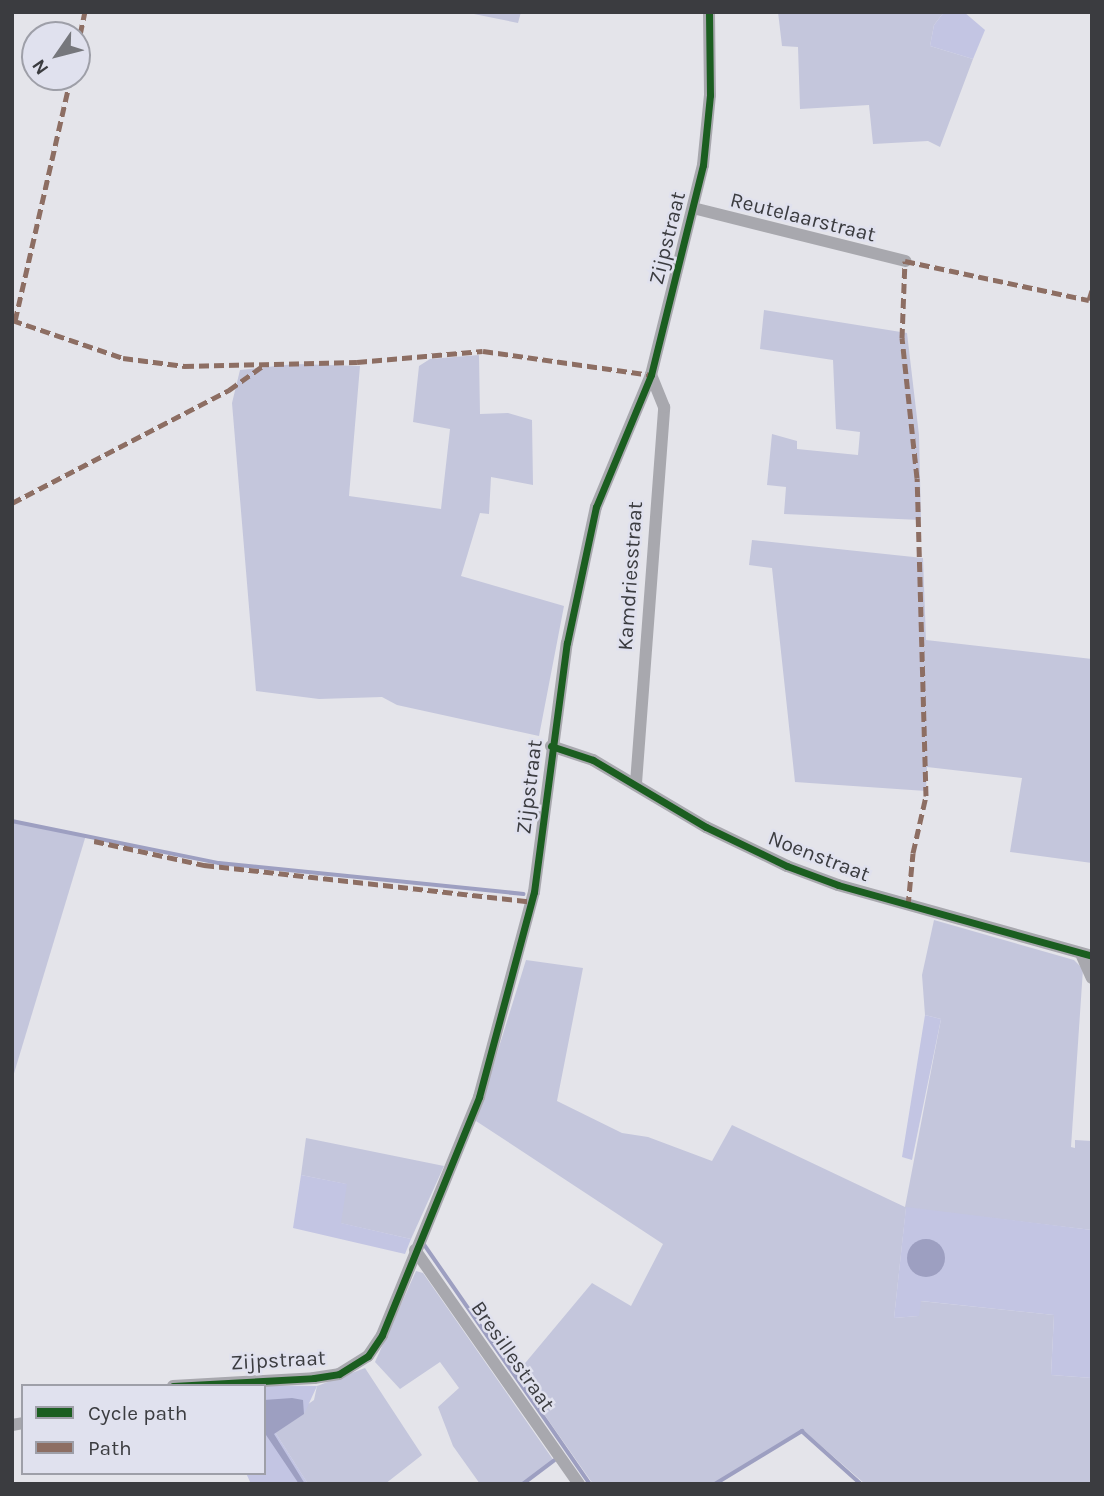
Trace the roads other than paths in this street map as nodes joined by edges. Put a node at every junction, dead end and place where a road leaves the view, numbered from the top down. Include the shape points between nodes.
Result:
1 (709, 12) edge
2 (693, 208) junction
3 (905, 261) dead end
4 (651, 375) junction
5 (551, 746) junction
6 (636, 783) junction
7 (1087, 956) edge
8 (1092, 978) edge
9 (415, 1250) junction
10 (208, 1384) edge
11 (579, 1484) edge

1 - 2 street, Zijpstraat via 710,95
2 - 3 street, Reutelaarstraat
2 - 4 street, Zijpstraat
4 - 5 street, Zijpstraat via 596,506
4 - 6 street, Kamdriesstraat via 664,407
5 - 6 street, Noenstraat via 593,760
5 - 9 street, Zijpstraat via 524,938 479,1097
6 - 7 street, Noenstraat via 706,827 787,866
7 - 8 street, Noenstraat
9 - 10 street, Zijpstraat via 382,1335 355,1367 314,1378
9 - 11 street, Bresillestraat

